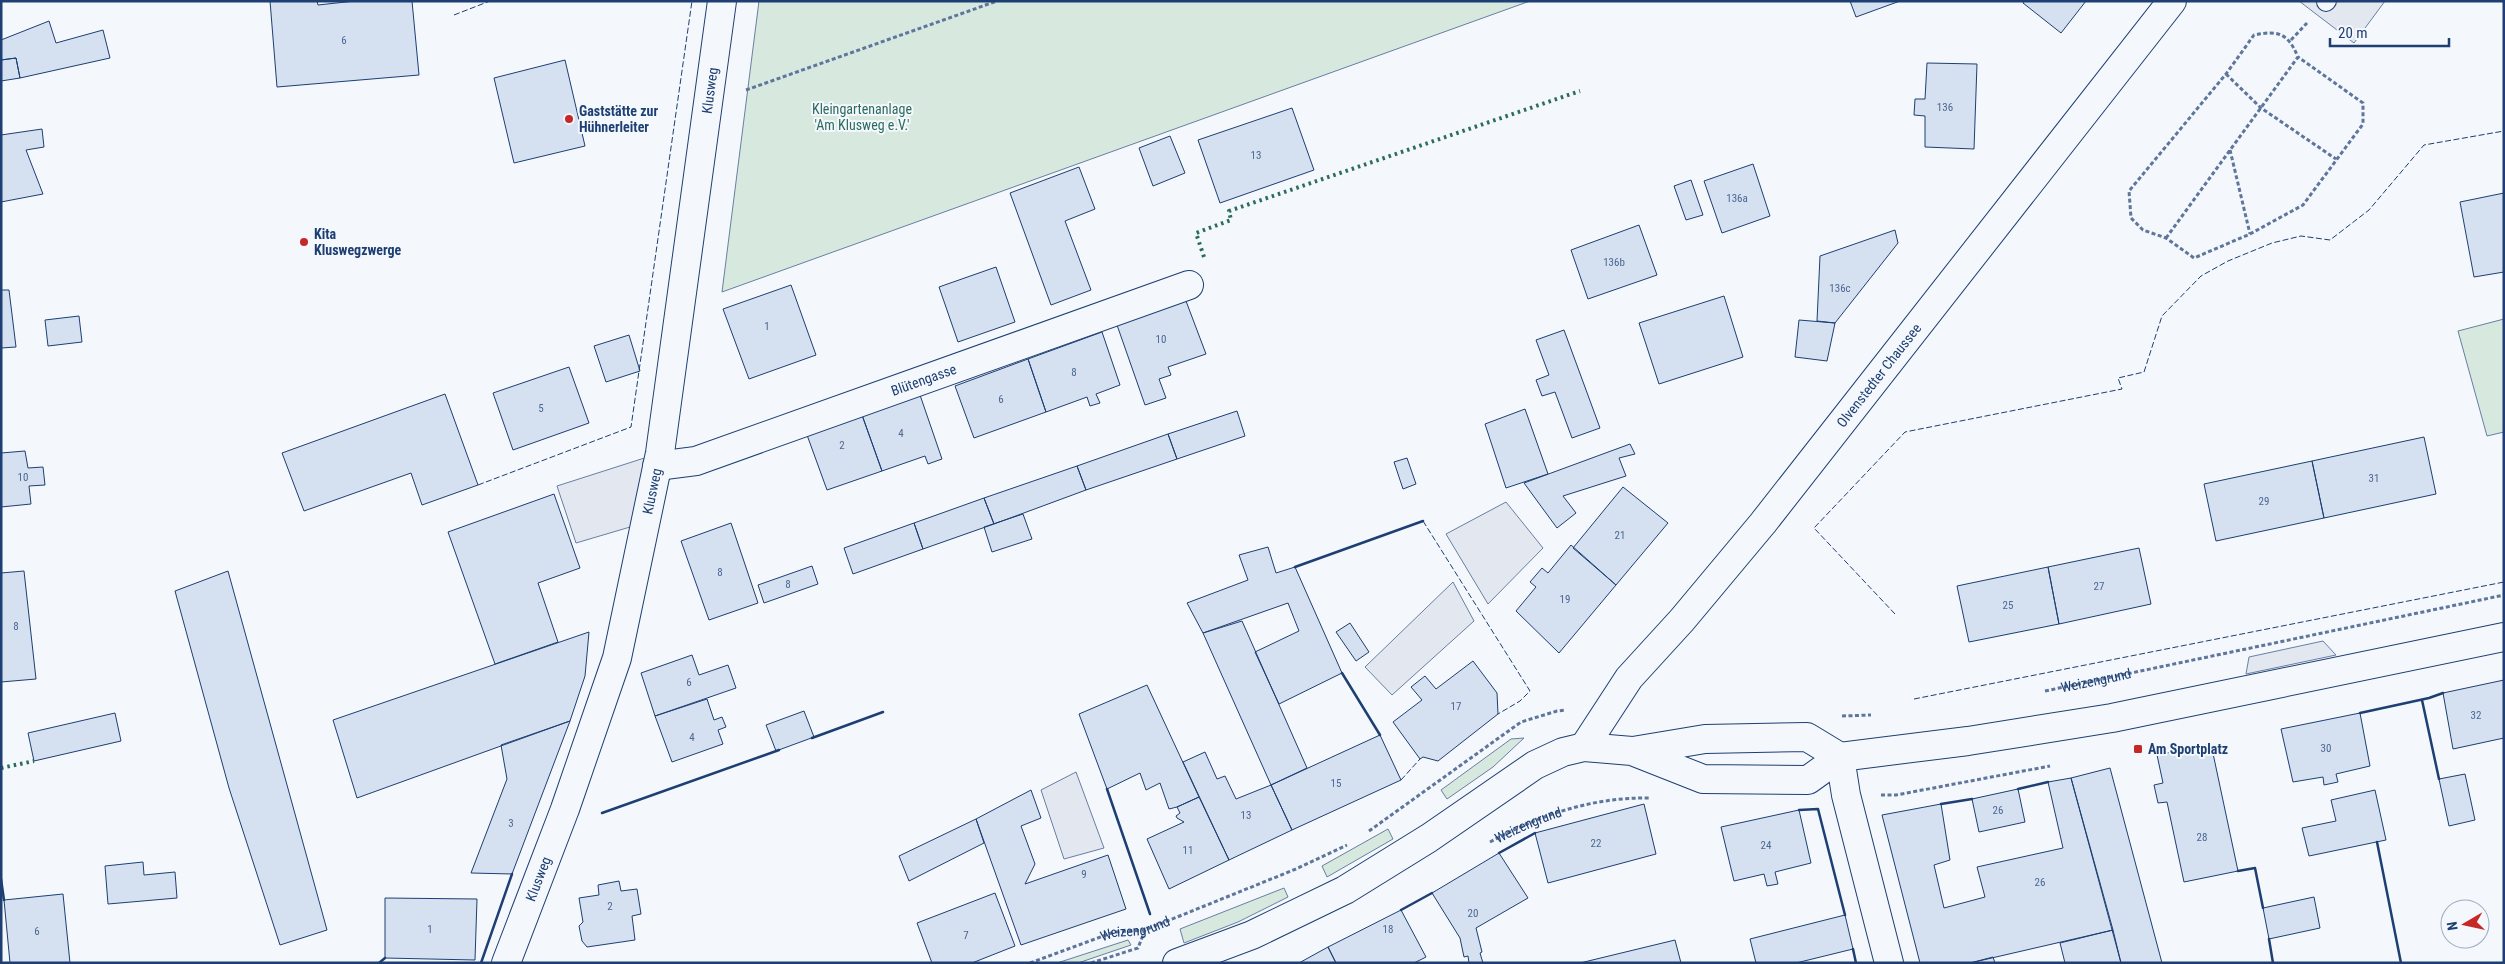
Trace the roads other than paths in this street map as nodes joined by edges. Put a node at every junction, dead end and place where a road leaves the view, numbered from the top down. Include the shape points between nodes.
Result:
1 (722, 1) edge
2 (2172, 1) edge
3 (1188, 284) dead end
4 (658, 466) junction
5 (2504, 637) edge
6 (1584, 747) junction
7 (1632, 751) junction
8 (1840, 757) junction
9 (506, 963) edge
10 (1177, 963) edge
11 (1889, 963) edge

1 - 4 street, Klusweg
2 - 6 street, Olvenstedter Chaussee via 1763,522 1682,620 1628,678
3 - 4 street, Blütengasse via 696,461
4 - 9 street, Klusweg via 617,658 565,809
5 - 8 street via 2112,718
6 - 7 street
6 - 10 street via 1563,752 1535,765 1429,838 1345,890 1252,934
7 - 8 street via 1705,739 1807,738
7 - 8 street via 1703,779 1808,780
8 - 11 street via 1846,795

